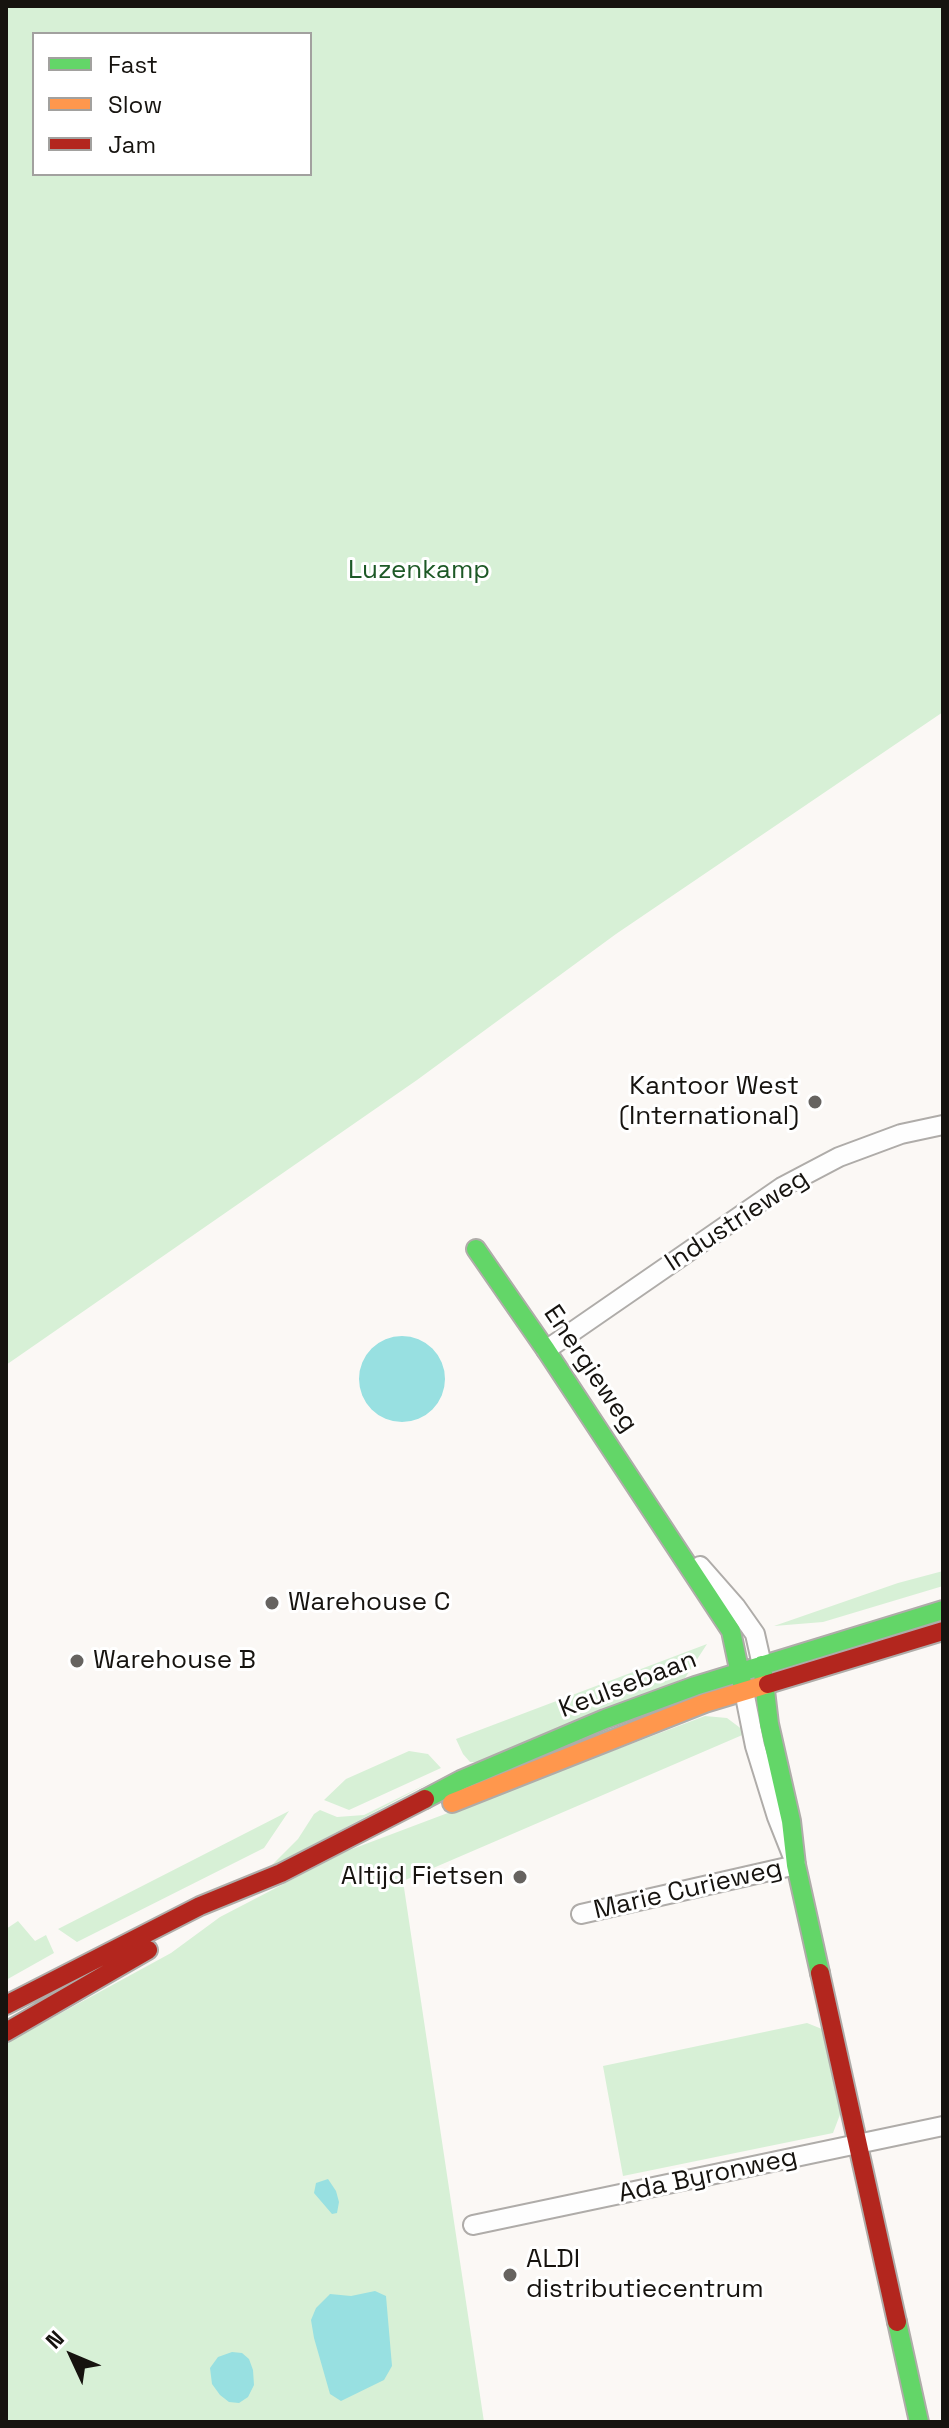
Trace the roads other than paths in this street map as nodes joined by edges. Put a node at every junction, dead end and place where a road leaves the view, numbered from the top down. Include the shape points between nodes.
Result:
1 (943, 1125) edge
2 (476, 1249) dead end
3 (546, 1350) junction
4 (659, 1519) junction
5 (943, 1610) edge
6 (943, 1631) edge
7 (762, 1665) junction
8 (739, 1672) junction
9 (766, 1685) junction
10 (744, 1691) junction
11 (345, 1841) junction
12 (796, 1865) junction
13 (281, 1873) junction
14 (581, 1914) dead end
15 (6, 2005) edge
16 (6, 2032) edge
17 (943, 2126) edge
18 (857, 2144) junction
19 (473, 2225) dead end
20 (919, 2422) edge

1 - 3 street, Industrieweg via 839,1157 782,1187
2 - 3 main road, Energieweg
3 - 4 main road, Energieweg
4 - 7 street, Energieweg via 736,1607 755,1634
4 - 8 main road, Energieweg via 731,1631
5 - 7 main road, Keulsebaan
6 - 9 main road, Keulsebaan
7 - 8 main road, Keulsebaan
7 - 9 main road, Energieweg
8 - 10 main road, Energieweg
8 - 11 main road, Keulsebaan via 522,1754
9 - 10 main road, Keulsebaan
9 - 12 main road, Energieweg
10 - 11 main road, Keulsebaan
10 - 12 street via 755,1746
11 - 13 main road, Keulsebaan
12 - 14 street, Marie Curieweg
12 - 18 main road, Energieweg
13 - 15 main road, Keulsebaan via 200,1906
13 - 16 main road, Keulsebaan
17 - 18 street, Ada Byronweg
18 - 19 street, Ada Byronweg
18 - 20 main road, Energieweg

